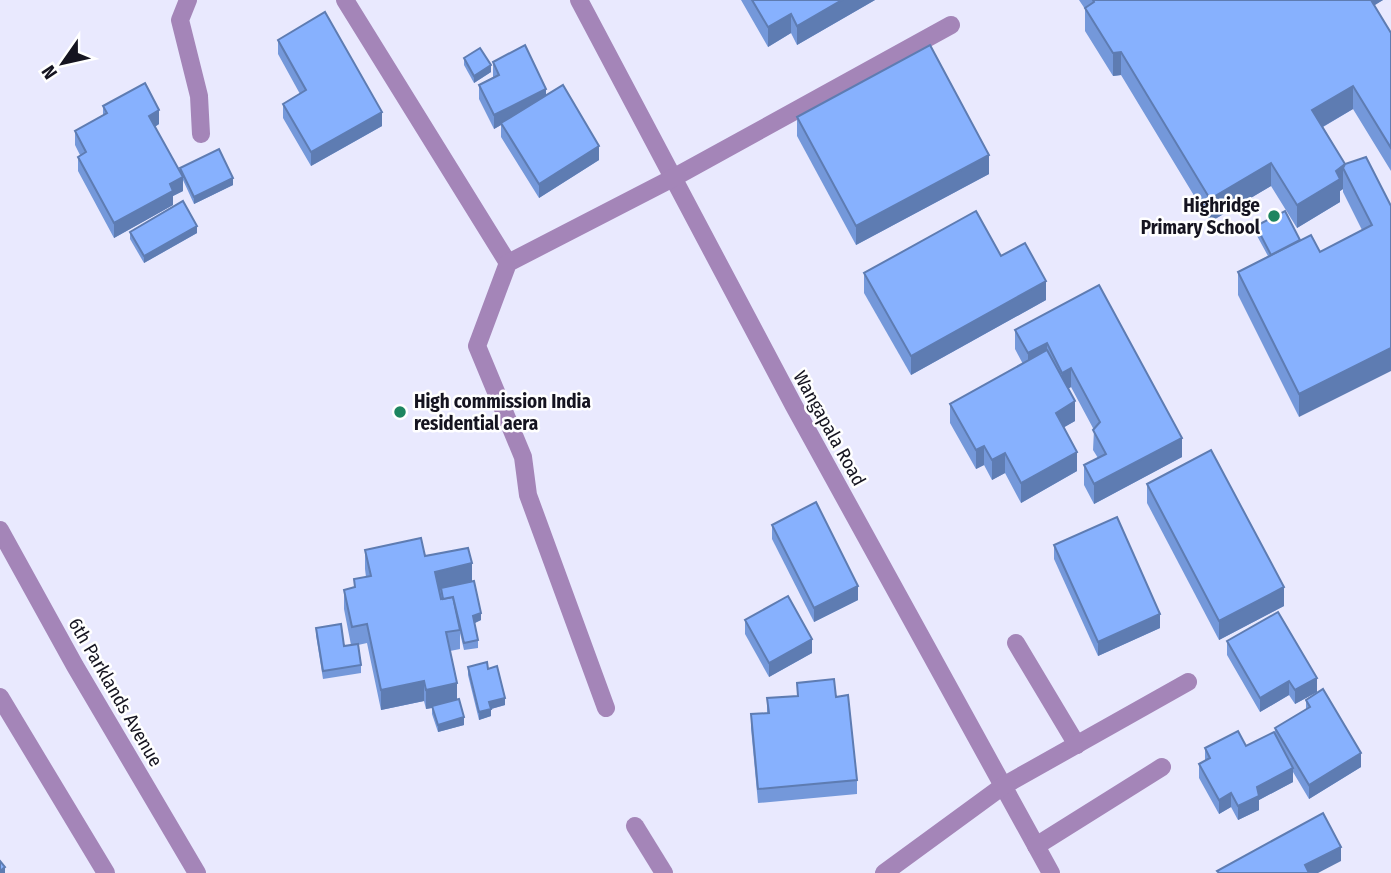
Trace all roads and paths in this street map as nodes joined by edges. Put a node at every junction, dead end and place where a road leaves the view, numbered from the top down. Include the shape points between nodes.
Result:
1 (188, 0) edge
2 (345, 0) edge
3 (579, 0) edge
4 (951, 25) dead end
5 (201, 134) dead end
6 (673, 178) junction
7 (508, 263) junction
8 (0, 530) edge
9 (1016, 643) dead end
10 (1188, 682) dead end
11 (0, 697) edge
12 (607, 708) dead end
13 (1077, 745) junction
14 (1162, 766) dead end
15 (1003, 786) junction
16 (635, 826) dead end
17 (1036, 846) junction
18 (106, 873) edge
19 (197, 873) edge
20 (664, 873) edge
21 (884, 873) edge
22 (1051, 873) edge

1 - 5 street via 180,20 199,96
2 - 7 street
3 - 6 street, Wangapala Road
4 - 6 street
6 - 7 street
6 - 15 street, Wangapala Road
7 - 12 street via 477,346 523,457 528,495
8 - 19 street, 6th Parklands Avenue
9 - 13 street
10 - 13 street
11 - 18 street
13 - 15 street
14 - 17 street
15 - 17 street, Wangapala Road
15 - 21 street
16 - 20 street
17 - 22 street, Wangapala Road

